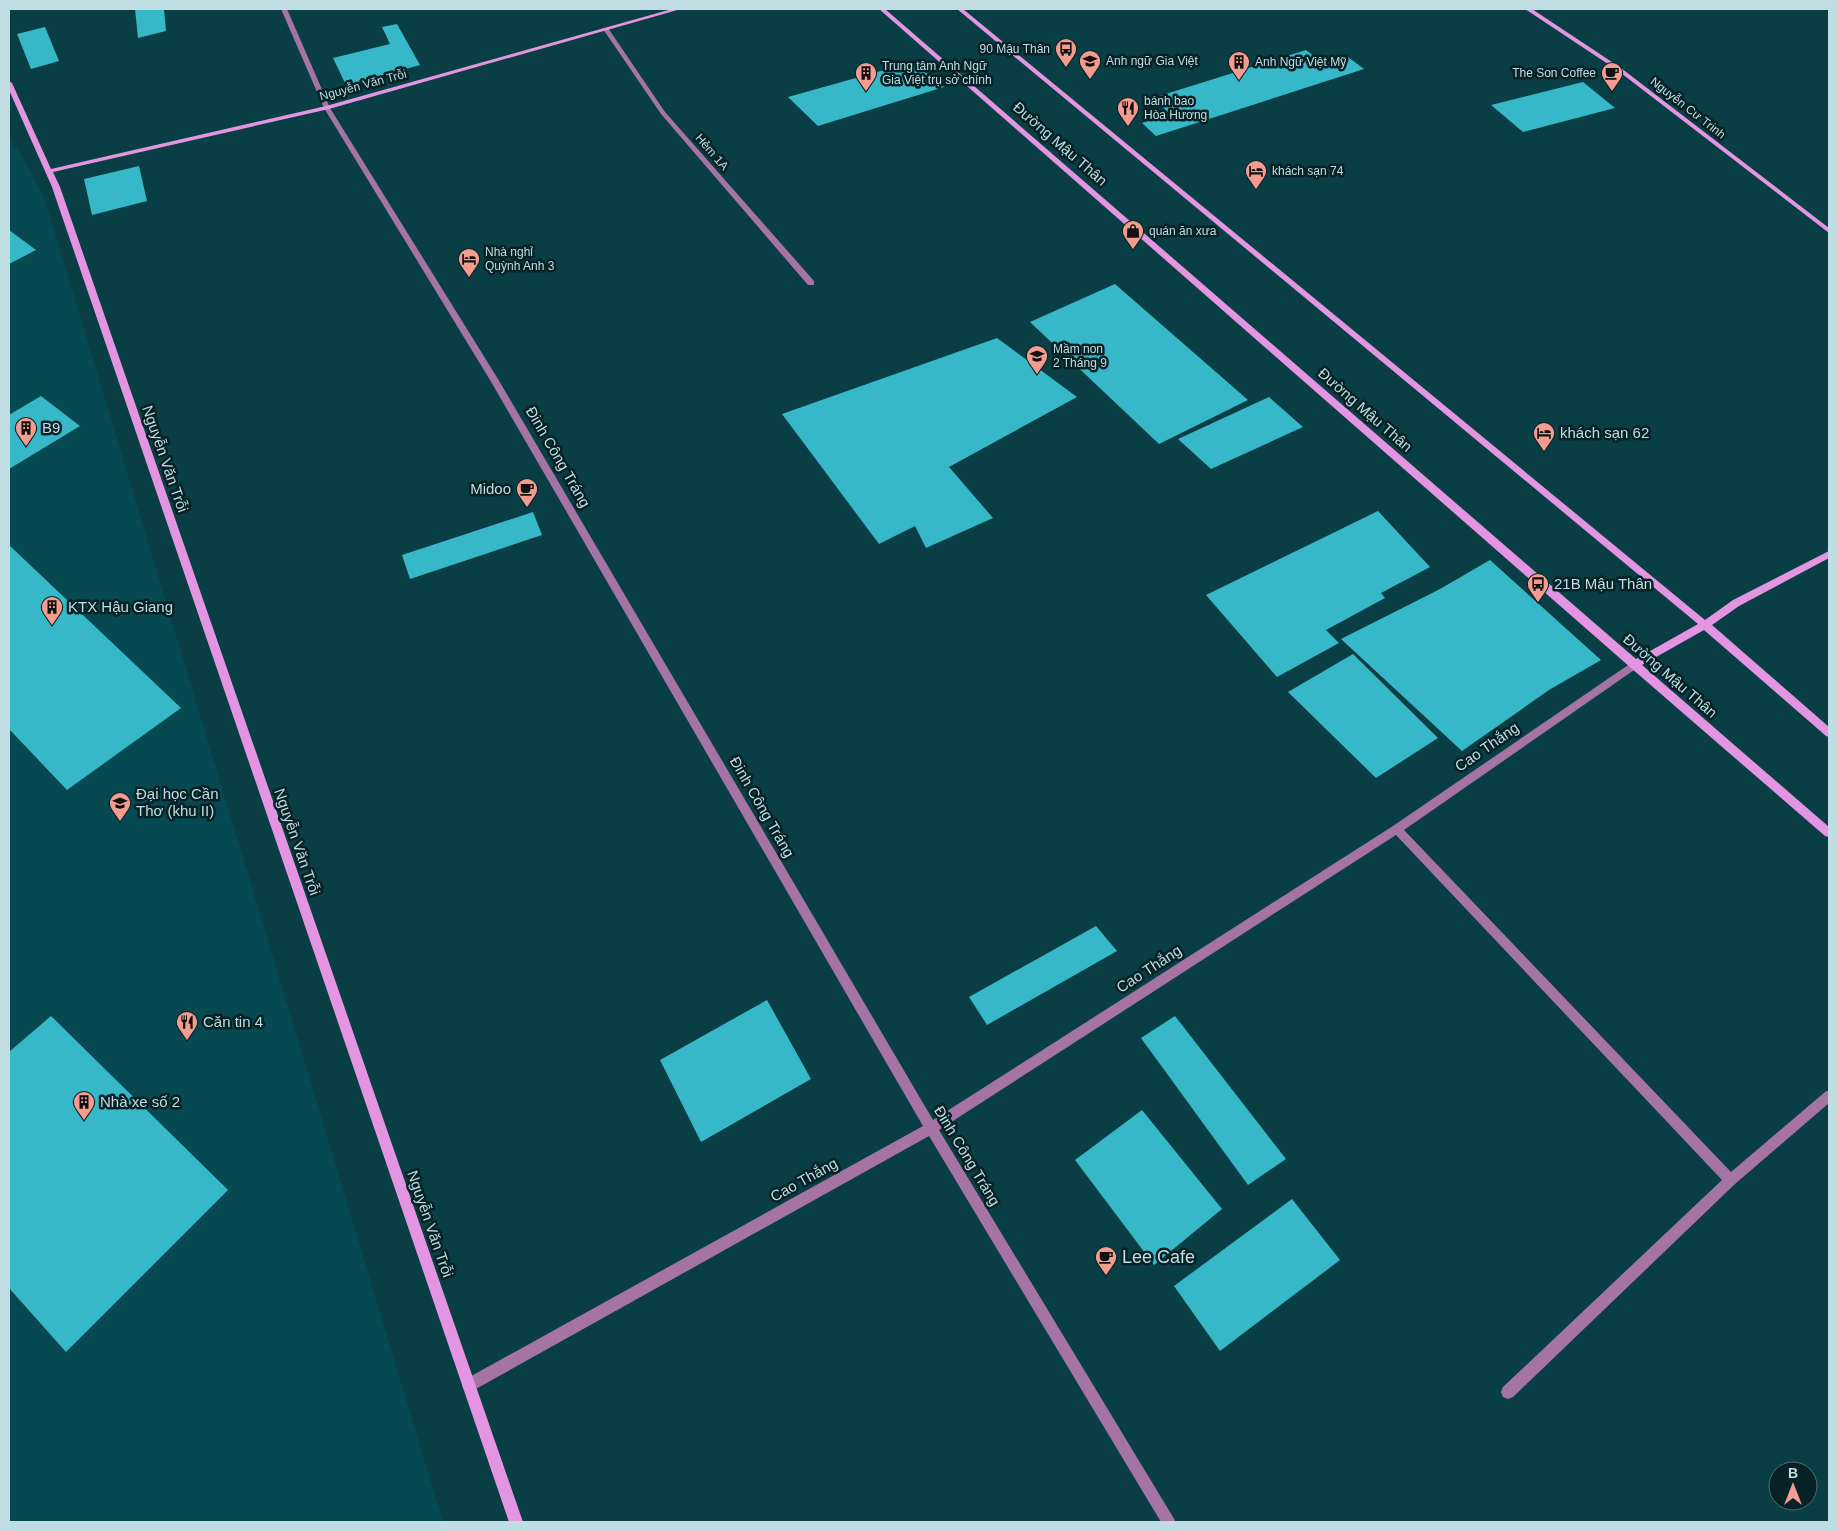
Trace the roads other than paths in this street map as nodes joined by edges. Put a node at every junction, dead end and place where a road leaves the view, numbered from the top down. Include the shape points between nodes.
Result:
1 (284, 9) edge
2 (678, 9) edge
3 (882, 9) edge
4 (960, 9) edge
5 (1528, 9) edge
6 (606, 29) junction
7 (9, 83) edge
8 (327, 108) junction
9 (50, 171) junction
10 (1829, 231) edge
11 (811, 283) dead end
12 (1829, 554) edge
13 (1705, 625) junction
14 (1634, 666) junction
15 (1829, 733) edge
16 (1397, 829) junction
17 (1829, 834) edge
18 (1829, 1096) edge
19 (931, 1128) junction
20 (1731, 1180) junction
21 (469, 1384) junction
22 (1508, 1392) dead end
23 (516, 1522) edge
24 (1169, 1522) edge

1 - 8 street, Đinh Công Tráng
2 - 6 street, Nguyễn Văn Trỗi
3 - 14 street, Đường Mậu Thân
4 - 13 street
5 - 10 street, Nguyễn Cư Trinh via 1620,69
6 - 8 street, Nguyễn Văn Trỗi
6 - 11 street, Hẻm 1A via 663,113
7 - 9 street, Nguyễn Văn Trỗi
8 - 9 street, Nguyễn Văn Trỗi
8 - 19 street, Đinh Công Tráng via 494,380
9 - 21 street, Nguyễn Văn Trỗi
12 - 13 street, Cao Thắng via 1736,602
13 - 14 street, Cao Thắng
13 - 15 street
14 - 16 street, Cao Thắng
14 - 17 street, Đường Mậu Thân
16 - 19 street, Cao Thắng
16 - 20 street
18 - 20 street
19 - 21 street, Cao Thắng
19 - 24 street, Đinh Công Tráng
20 - 22 street
21 - 23 street, Nguyễn Văn Trỗi

